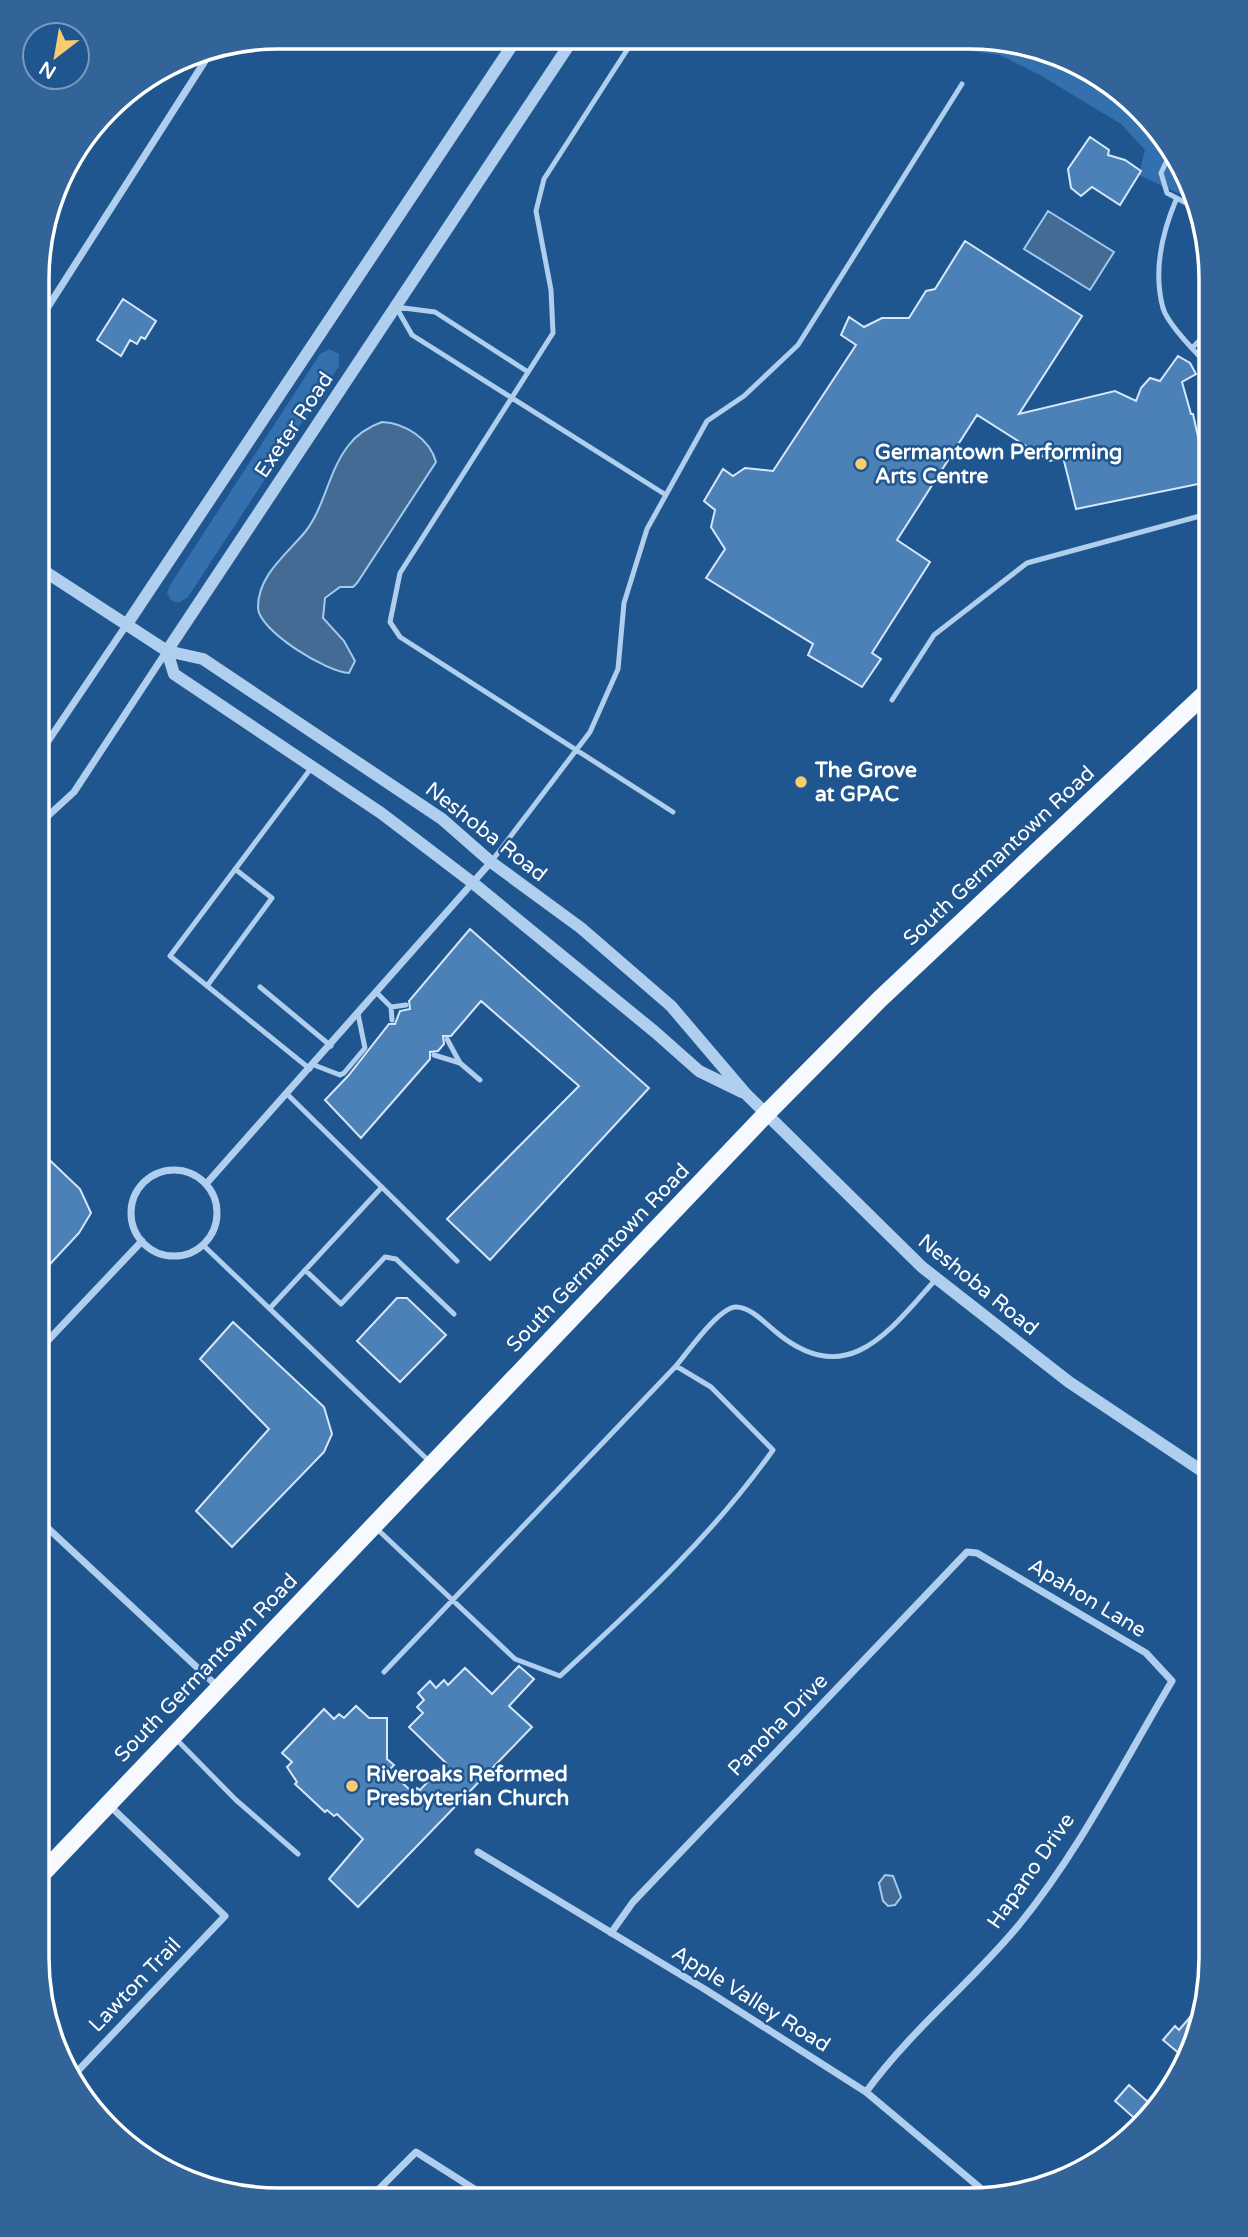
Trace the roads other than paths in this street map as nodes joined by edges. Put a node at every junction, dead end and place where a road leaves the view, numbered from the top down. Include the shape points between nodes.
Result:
1 (510, 49) edge
2 (566, 49) edge
3 (628, 49) edge
4 (205, 61) edge
5 (962, 84) dead end
6 (1166, 161) edge
7 (1176, 200) junction
8 (1186, 203) edge
9 (49, 305) edge
10 (396, 307) junction
11 (1199, 341) edge
12 (1192, 347) junction
13 (1199, 355) edge
14 (528, 372) junction
15 (512, 398) junction
16 (666, 495) junction
17 (1199, 516) edge
18 (49, 574) edge
19 (127, 624) junction
20 (167, 651) junction
21 (1199, 699) edge
22 (892, 700) dead end
23 (49, 740) edge
24 (576, 750) junction
25 (312, 767) junction
26 (673, 812) dead end
27 (49, 815) edge
28 (491, 862) junction
29 (235, 869) junction
30 (473, 883) junction
31 (207, 986) junction
32 (260, 987) dead end
33 (377, 993) junction
34 (406, 1005) dead end
35 (391, 1007) junction
36 (358, 1014) junction
37 (392, 1020) dead end
38 (447, 1040) dead end
39 (331, 1045) junction
40 (434, 1055) dead end
41 (460, 1063) junction
42 (312, 1067) junction
43 (480, 1080) dead end
44 (745, 1093) junction
45 (287, 1094) junction
46 (766, 1114) junction
47 (206, 1184) junction
48 (382, 1187) junction
49 (142, 1241) junction
50 (203, 1245) junction
51 (457, 1261) dead end
52 (305, 1270) junction
53 (937, 1278) junction
54 (271, 1307) junction
55 (454, 1314) dead end
56 (49, 1339) edge
57 (676, 1366) junction
58 (432, 1464) junction
59 (1199, 1469) edge
60 (374, 1525) junction
61 (49, 1529) edge
62 (977, 1553) joint
63 (453, 1601) junction
64 (384, 1672) dead end
65 (1172, 1682) joint
66 (219, 1688) junction
67 (173, 1736) junction
68 (108, 1804) junction
69 (478, 1852) dead end
70 (298, 1854) dead end
71 (49, 1866) edge
72 (611, 1933) junction
73 (79, 2070) edge
74 (866, 2092) junction
75 (381, 2188) edge
76 (473, 2188) edge
77 (980, 2188) edge

1 - 19 street, Exeter Road
2 - 10 street, Exeter Road
3 - 14 lane via 544,179 536,212 551,290 553,333
4 - 9 street
5 - 16 lane via 798,345 744,396 707,421
6 - 7 lane via 1162,184
7 - 8 lane
7 - 12 lane via 1162,233 1163,310
10 - 14 lane via 435,312
10 - 15 lane via 412,334
10 - 20 street, Exeter Road
11 - 12 lane
12 - 13 lane
14 - 15 lane
15 - 16 lane
15 - 24 lane via 400,573 390,622 400,637
16 - 24 lane via 647,529 624,603 618,669 600,715
17 - 22 lane via 1027,563 934,635
18 - 19 street, Neshoba Road
19 - 20 street, Neshoba Road
19 - 23 street, Exeter Road
20 - 25 street, Neshoba Road via 174,674
20 - 27 street, Exeter Road via 74,792
20 - 28 street, Neshoba Road via 204,659 442,819
21 - 46 main road, South Germantown Road via 880,999
24 - 26 lane
24 - 28 lane
25 - 29 lane
25 - 30 street, Neshoba Road
28 - 30 street
28 - 44 street, Neshoba Road via 581,928 671,1006
29 - 31 lane via 170,956
29 - 31 lane via 272,898
30 - 33 street
30 - 44 street, Neshoba Road via 699,1072
31 - 42 lane
32 - 39 lane
33 - 35 lane
33 - 36 street
34 - 35 lane
35 - 37 lane
36 - 39 street
36 - 42 lane via 365,1048 344,1073
38 - 41 lane
39 - 42 street
40 - 41 lane
41 - 43 lane
42 - 45 street
44 - 46 street, Neshoba Road
45 - 47 street
45 - 48 lane
46 - 53 street, Neshoba Road
46 - 58 main road, South Germantown Road
47 - 49 street via 181,1171 160,1173 142,1185 131,1207 135,1231
47 - 50 street via 213,1195 216,1222
48 - 51 lane
48 - 52 lane
49 - 50 street via 152,1250 178,1256
49 - 56 street
50 - 54 lane
52 - 54 lane
52 - 55 lane via 341,1304 385,1257 396,1259
53 - 57 lane via 887,1333 856,1354 814,1354 791,1345 752,1312 736,1307 722,1312
53 - 59 street, Neshoba Road via 1108,1410
54 - 58 lane
57 - 63 lane
57 - 63 lane via 711,1387 773,1450 741,1495 666,1579 560,1676 515,1658
58 - 60 main road, South Germantown Road
60 - 63 lane
60 - 66 main road, South Germantown Road
61 - 66 street
62 - 65 street, Apahon Lane via 1146,1653
62 - 72 street, Panoha Drive via 967,1552 633,1902
63 - 64 lane
65 - 74 street, Hapano Drive via 1063,1864 1018,1927
66 - 67 main road, South Germantown Road
67 - 68 main road, South Germantown Road
67 - 70 lane
68 - 71 main road, South Germantown Road
68 - 73 street, Lawton Trail via 225,1916
69 - 72 street, Apple Valley Road
72 - 74 street, Apple Valley Road
74 - 77 street, Apple Valley Road
75 - 76 street via 416,2152

